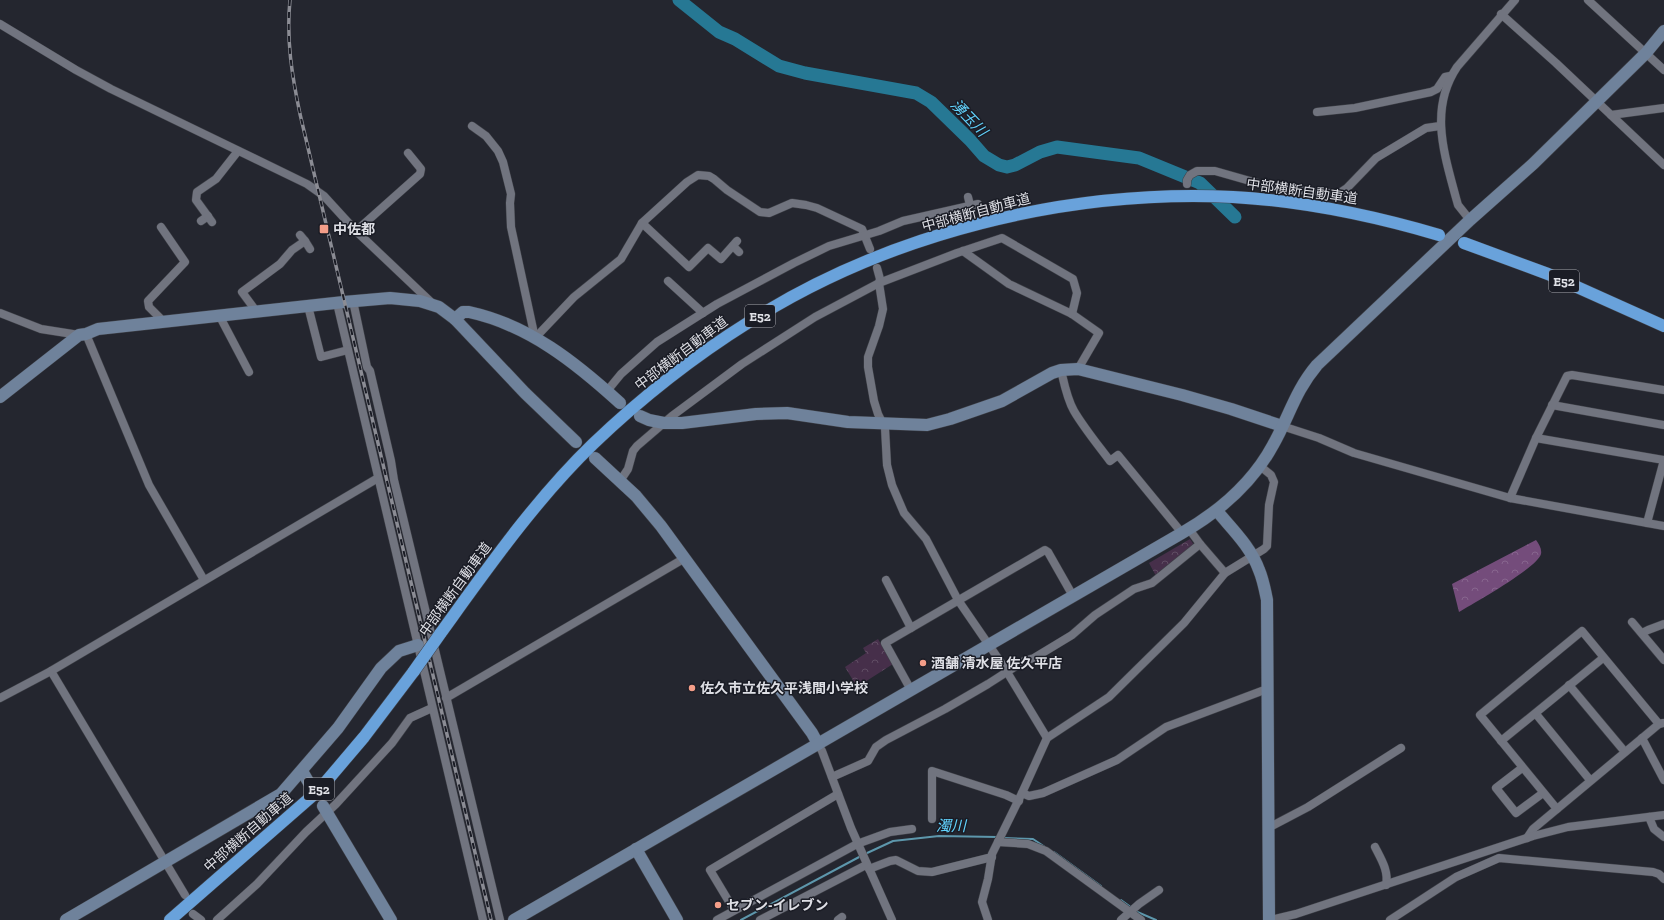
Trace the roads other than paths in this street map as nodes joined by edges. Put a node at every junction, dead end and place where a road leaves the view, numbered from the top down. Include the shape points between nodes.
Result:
1 (1514, 0) edge
2 (1588, 0) edge
3 (1501, 14) junction
4 (0, 24) edge
5 (1664, 31) edge
6 (1646, 53) junction
7 (1664, 70) edge
8 (1450, 76) junction
9 (1597, 101) junction
10 (1664, 108) edge
11 (1317, 112) dead end
12 (1611, 115) junction
13 (472, 126) dead end
14 (1440, 126) junction
15 (238, 151) junction
16 (408, 153) dead end
17 (1664, 164) edge
18 (1188, 180) dead end
19 (972, 202) dead end
20 (207, 220) dead end
21 (1470, 220) junction
22 (642, 223) junction
23 (161, 227) dead end
24 (356, 231) junction
25 (1439, 234) dead end
26 (865, 235) junction
27 (1464, 243) dead end
28 (736, 246) dead end
29 (310, 249) dead end
30 (870, 249) dead end
31 (963, 251) junction
32 (877, 268) dead end
33 (674, 282) dead end
34 (879, 283) junction
35 (353, 301) junction
36 (336, 303) junction
37 (434, 305) junction
38 (308, 306) junction
39 (256, 311) junction
40 (0, 313) edge
41 (703, 313) junction
42 (1072, 314) junction
43 (219, 315) junction
44 (455, 319) junction
45 (163, 320) junction
46 (1663, 326) edge
47 (82, 334) junction
48 (535, 338) junction
49 (348, 350) junction
50 (1078, 369) junction
51 (1061, 370) junction
52 (249, 372) dead end
53 (1664, 390) edge
54 (607, 391) junction
55 (0, 397) edge
56 (620, 403) dead end
57 (1552, 404) junction
58 (640, 416) dead end
59 (664, 423) junction
60 (883, 424) junction
61 (1664, 425) edge
62 (1282, 426) junction
63 (1536, 438) junction
64 (576, 442) dead end
65 (595, 458) dead end
66 (1664, 460) edge
67 (1260, 466) junction
68 (378, 478) junction
69 (620, 481) junction
70 (1510, 498) junction
71 (1217, 511) junction
72 (1647, 523) junction
73 (1664, 526) edge
74 (1186, 531) junction
75 (1200, 544) junction
76 (1253, 556) junction
77 (685, 558) junction
78 (1225, 573) junction
79 (204, 580) junction
80 (886, 580) dead end
81 (1073, 596) junction
82 (958, 600) junction
83 (1632, 622) dead end
84 (1664, 624) edge
85 (911, 628) junction
86 (1642, 634) junction
87 (418, 645) junction
88 (989, 645) junction
89 (1603, 658) junction
90 (1664, 660) edge
91 (51, 670) junction
92 (1006, 672) junction
93 (1569, 685) junction
94 (1267, 689) junction
95 (912, 690) junction
96 (0, 698) edge
97 (446, 698) junction
98 (432, 708) junction
99 (1536, 714) junction
100 (1662, 723) edge
101 (1047, 738) junction
102 (1642, 738) junction
103 (1501, 741) junction
104 (818, 744) junction
105 (1401, 748) dead end
106 (1625, 752) junction
107 (1522, 768) junction
108 (302, 771) junction
109 (832, 777) junction
110 (1590, 780) junction
111 (1664, 780) edge
112 (309, 783) dead end
113 (1543, 793) junction
114 (838, 794) junction
115 (1020, 797) junction
116 (325, 809) junction
117 (1557, 809) junction
118 (1664, 815) edge
119 (1649, 817) junction
120 (932, 819) dead end
121 (912, 828) dead end
122 (1268, 828) junction
123 (1664, 837) edge
124 (1527, 838) junction
125 (998, 841) junction
126 (858, 846) junction
127 (1375, 847) dead end
128 (636, 849) junction
129 (1496, 849) junction
130 (992, 857) junction
131 (1500, 858) junction
132 (166, 862) junction
133 (866, 864) junction
134 (1664, 879) edge
135 (1386, 885) junction
136 (206, 890) junction
137 (1159, 890) dead end
138 (185, 895) dead end
139 (734, 910) junction
140 (1130, 911) junction
141 (193, 914) dead end
142 (774, 917) edge
143 (66, 920) edge
144 (170, 920) edge
145 (178, 920) edge
146 (201, 920) edge
147 (217, 920) edge
148 (391, 920) edge
149 (483, 920) edge
150 (500, 920) edge
151 (514, 920) edge
152 (677, 920) edge
153 (717, 920) edge
154 (760, 920) edge
155 (892, 920) edge
156 (988, 920) edge
157 (1121, 920) edge
158 (1141, 920) edge
159 (1270, 920) edge
160 (1390, 920) edge

1 - 3 street
2 - 6 street
3 - 8 street
3 - 9 street
4 - 15 street via 111,90
5 - 6 street
6 - 7 street
6 - 9 street
8 - 11 street via 1445,77 1431,92 1355,108
8 - 14 street via 1443,100
9 - 12 street
9 - 21 street via 1533,164
10 - 12 street
12 - 17 street
13 - 48 street via 486,136 503,162 511,194 511,227
14 - 18 street via 1426,128 1376,158 1338,194 1271,187 1215,171 1201,170
14 - 21 street via 1456,198
15 - 20 street via 216,178 197,192 196,200
15 - 24 street via 307,184 324,196
16 - 24 street via 420,169 420,174
19 - 26 street via 903,221
21 - 62 street via 1317,365 1296,395
22 - 26 street via 687,182 698,175 704,175 714,179 760,212 769,213 792,203 806,205 858,226
22 - 28 street via 689,267 696,255 708,248 721,259
22 - 48 street via 621,259 574,297
23 - 45 street via 185,262 148,301 149,307
24 - 37 street
25 - 136 highway, 中部横断自動車道 / E52, bridge via 1356,213 1284,202 1193,196 1119,199 1033,211 933,237 864,263 788,300 751,320 685,366 592,445 513,535 360,742 318,790
26 - 30 street
26 - 41 street via 822,250 766,277
27 - 46 highway, E52 via 1548,274
29 - 39 street via 303,238 280,264 242,292
31 - 34 street
31 - 42 street via 1010,284
31 - 42 street via 1002,238 1009,242 1073,279 1077,293
32 - 34 street
33 - 41 street
34 - 59 street via 815,317 742,364
34 - 60 street via 883,309 868,356 868,367 874,402
35 - 36 street
35 - 37 street via 390,298
35 - 97 street
36 - 38 street
36 - 49 street
37 - 44 street
38 - 39 street
38 - 49 street via 321,357
39 - 43 street
40 - 47 street via 41,330
41 - 54 street via 646,351
42 - 50 street via 1099,333
43 - 45 street
43 - 52 street
44 - 48 street via 462,312 477,313
44 - 64 street
45 - 47 street via 98,329
47 - 55 street
47 - 79 street via 149,485
48 - 54 street via 558,351
49 - 68 street
50 - 51 street
50 - 62 street via 1182,395
51 - 60 street via 1043,377 1002,401 950,419 927,425
51 - 74 street via 1073,410 1110,461 1118,455
53 - 57 street via 1572,375 1567,376
54 - 56 street
57 - 61 street
57 - 63 street
58 - 59 street
59 - 60 street via 773,413
59 - 69 street via 637,446
60 - 82 street via 886,433 888,475 898,503 908,520 926,539
62 - 67 street
62 - 70 street via 1354,453
63 - 66 street
63 - 70 street
65 - 69 street
66 - 72 street
67 - 71 street via 1237,493
67 - 76 street via 1271,475 1274,482 1269,505 1267,546
68 - 79 street
68 - 87 street
69 - 77 street via 649,511
70 - 72 street
71 - 74 street
71 - 76 street
72 - 73 street
74 - 75 street
74 - 81 street
75 - 78 street
75 - 92 street via 1152,583 1134,589 1095,615 1072,636
76 - 78 street
76 - 94 street via 1260,571 1267,600
77 - 97 street
77 - 104 street
78 - 101 street via 1184,623 1110,698
79 - 91 street
80 - 85 street
81 - 82 street via 1045,550
81 - 88 street
82 - 85 street
82 - 88 street
83 - 86 street
84 - 86 street
85 - 95 street via 885,644
86 - 90 street
87 - 98 street
87 - 108 street via 398,651 381,668 338,728
88 - 92 street
88 - 95 street
89 - 93 street
89 - 100 street
89 - 103 street via 1582,631 1480,715
91 - 96 street
91 - 132 street
92 - 101 street
92 - 109 street via 945,709 886,740 876,747 868,761
93 - 99 street
93 - 106 street
94 - 115 street via 1166,727 1117,760 1043,793
94 - 122 street
95 - 104 street
97 - 150 street
98 - 116 street via 410,718 376,762
98 - 149 street
99 - 103 street
99 - 110 street
100 - 102 street
101 - 115 street
102 - 106 street
102 - 111 street
103 - 107 street
104 - 109 street
104 - 128 street
105 - 122 street via 1308,807
106 - 110 street
107 - 113 street
107 - 113 street via 1496,788 1516,813
108 - 112 street
108 - 132 street via 281,794
109 - 114 street
110 - 117 street
113 - 117 street
114 - 126 street
114 - 139 street via 710,870
115 - 120 street via 1006,795 932,771
115 - 125 street
116 - 147 street via 257,884
116 - 148 street
117 - 124 street via 1533,829
118 - 119 street
119 - 123 street via 1654,829
119 - 124 street via 1568,827
121 - 126 street via 890,832
122 - 159 street
124 - 129 street
125 - 130 street
125 - 140 street via 1028,844 1046,851
126 - 133 street
126 - 139 street
127 - 135 street via 1385,868
128 - 151 street
128 - 152 street
129 - 131 street
129 - 135 street
130 - 133 street via 932,872 918,871 896,860
130 - 156 street via 982,902
131 - 134 street via 1654,872
131 - 160 street via 1456,877
132 - 138 street
132 - 143 street
133 - 142 street
133 - 155 street
135 - 159 street
136 - 144 highway, 中部横断自動車道 / E52
136 - 145 highway, 中部横断自動車道 / E52
137 - 140 street
139 - 153 street
140 - 157 street
140 - 158 street
141 - 146 street
142 - 154 street

